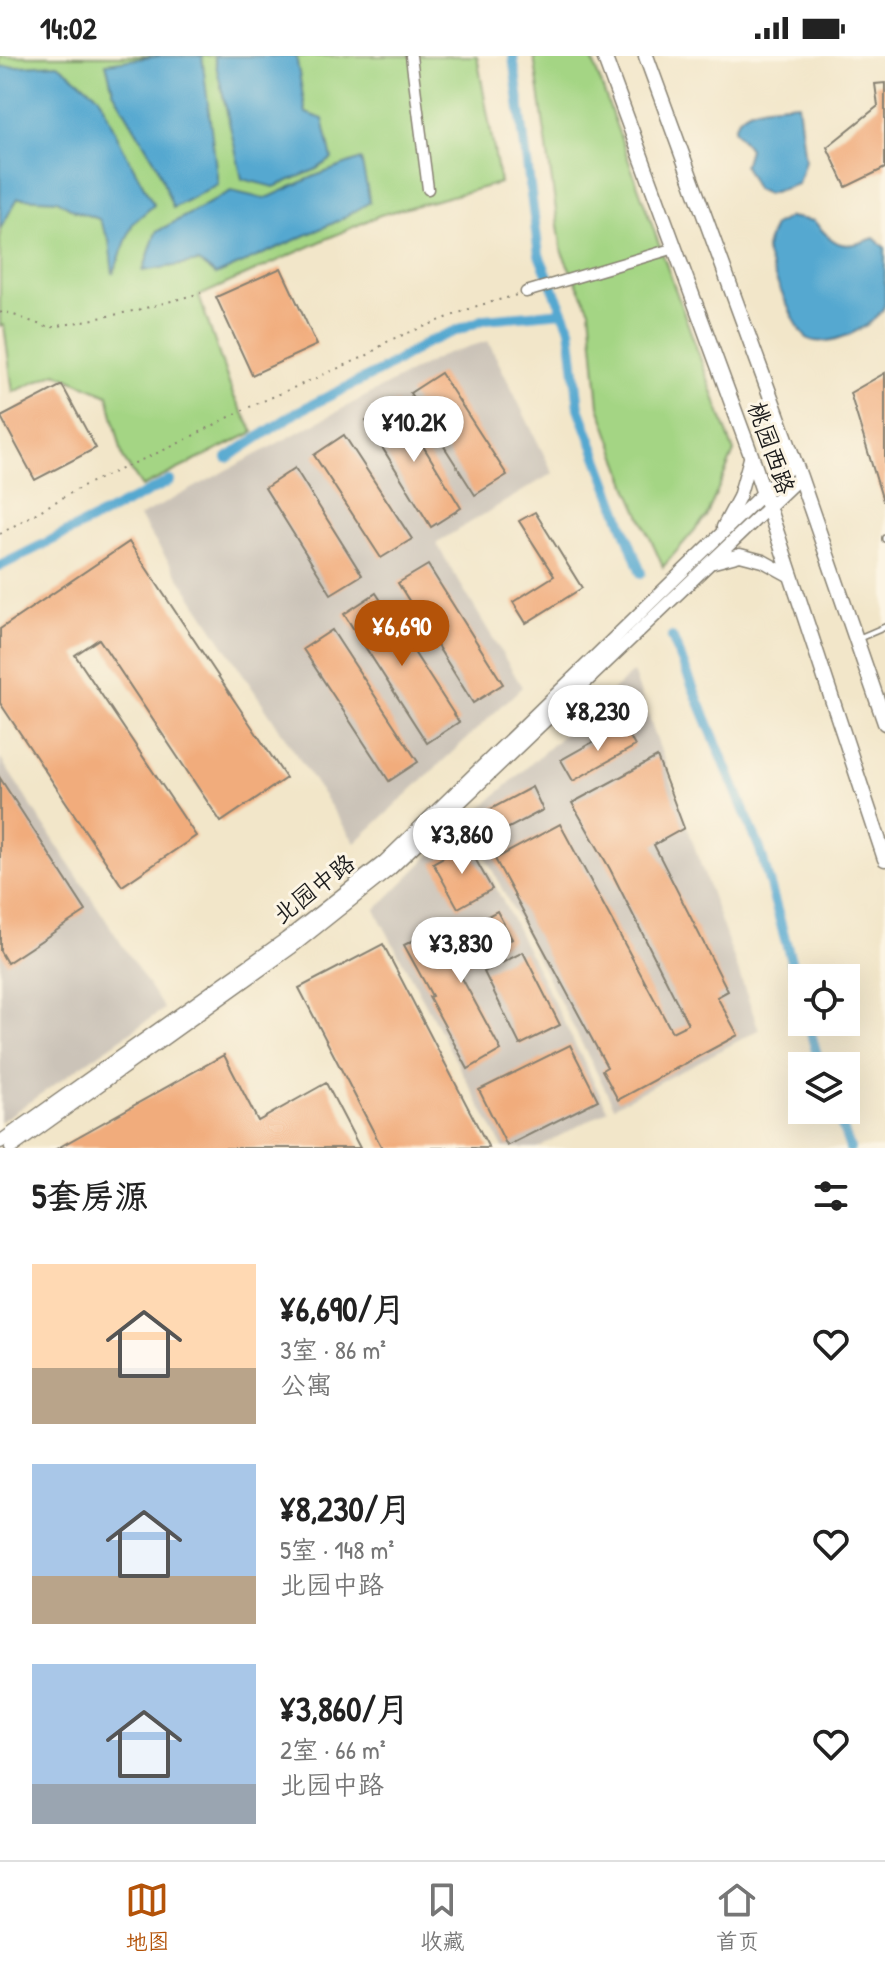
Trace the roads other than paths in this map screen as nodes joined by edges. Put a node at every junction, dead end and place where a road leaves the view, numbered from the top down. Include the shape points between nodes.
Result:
1 (411, 56) edge
2 (604, 56) edge
3 (646, 56) edge
4 (428, 189) dead end
5 (675, 248) junction
6 (526, 292) road end
7 (751, 455) junction
8 (794, 463) junction
9 (800, 477) junction
10 (766, 500) junction
11 (717, 539) junction
12 (711, 563) junction
13 (792, 577) junction
14 (885, 627) edge
15 (856, 639) junction
16 (885, 723) edge
17 (885, 859) edge
18 (0, 1142) edge
19 (11, 1148) edge

1 - 4 street
2 - 5 main road, 桃园西路
3 - 8 main road, 桃园西路
5 - 6 street
5 - 7 main road, 桃园西路
7 - 10 main road, 桃园西路
7 - 11 street via 739,497
8 - 9 main road, 桃园西路
8 - 10 street, 北园中路
9 - 10 street, 北园中路
9 - 15 main road, 桃园西路
10 - 11 street, 北园中路
10 - 12 street, 北园中路
10 - 13 main road, 桃园西路
11 - 18 street, 北园中路 via 384,862 286,939
12 - 13 street via 740,555
12 - 19 street, 北园中路 via 390,869 292,947
13 - 17 main road, 桃园西路
14 - 15 lane
15 - 16 main road, 桃园西路

